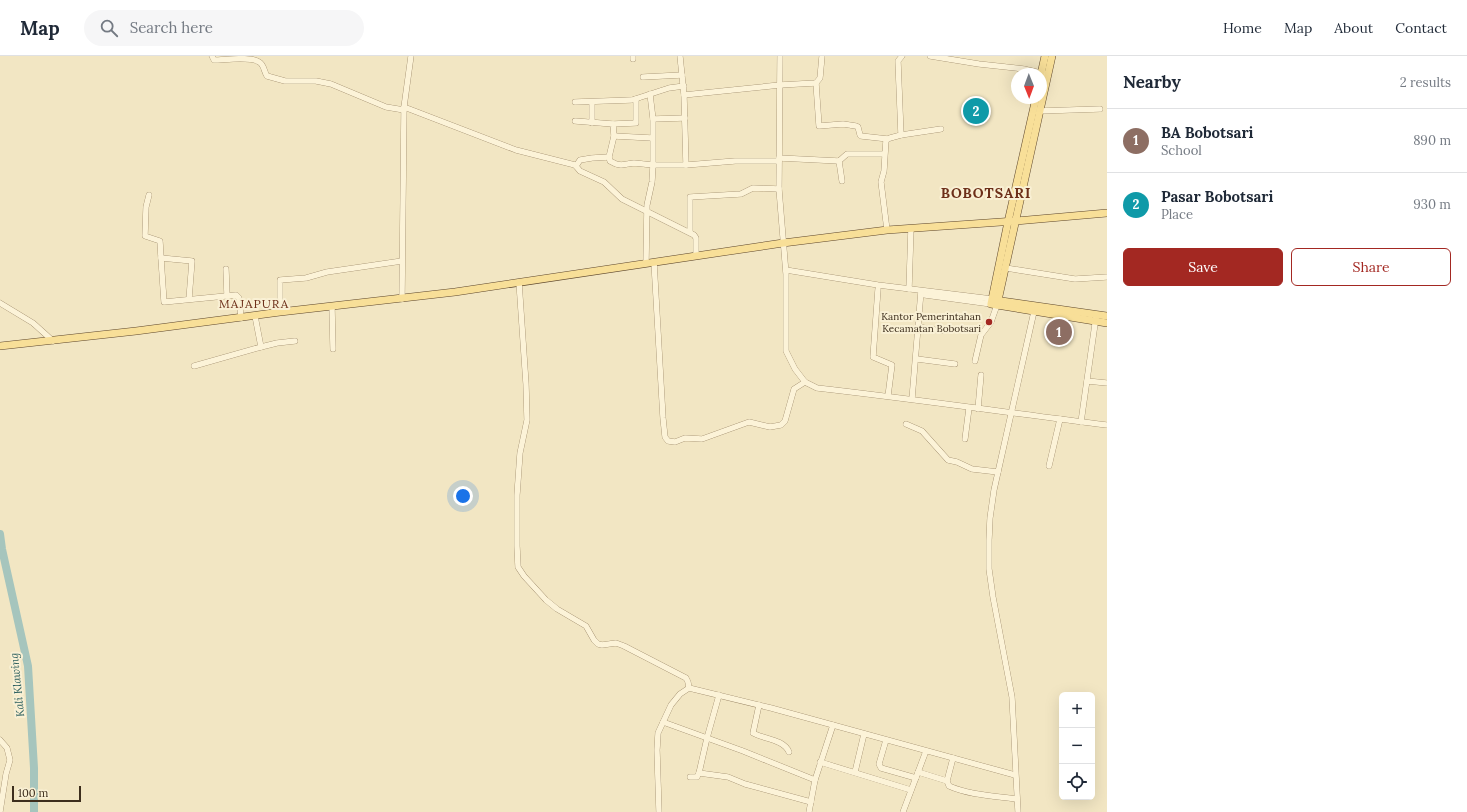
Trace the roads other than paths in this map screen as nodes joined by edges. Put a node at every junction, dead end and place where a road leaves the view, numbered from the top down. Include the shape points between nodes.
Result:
1 (212, 56) edge
2 (411, 56) edge
3 (680, 56) edge
4 (780, 56) edge
5 (822, 56) edge
6 (902, 56) edge
7 (930, 56) edge
8 (1045, 56) edge
9 (1052, 56) edge
10 (248, 58) edge
11 (1015, 68) edge
12 (1044, 68) edge
13 (1046, 68) edge
14 (682, 75) junction
15 (643, 77) dead end
16 (816, 83) junction
17 (780, 85) junction
18 (684, 86) junction
19 (650, 94) junction
20 (684, 95) junction
21 (636, 99) junction
22 (574, 102) dead end
23 (592, 102) junction
24 (1035, 104) edge
25 (1040, 104) edge
26 (404, 108) junction
27 (1100, 109) dead end
28 (1039, 111) junction
29 (685, 118) junction
30 (653, 119) junction
31 (575, 121) dead end
32 (592, 123) junction
33 (613, 124) junction
34 (941, 129) dead end
35 (901, 135) junction
36 (614, 136) junction
37 (652, 138) junction
38 (888, 139) junction
39 (884, 154) junction
40 (609, 157) junction
41 (779, 160) junction
42 (839, 161) junction
43 (653, 165) junction
44 (686, 165) junction
45 (576, 166) junction
46 (842, 181) dead end
47 (779, 189) junction
48 (149, 195) dead end
49 (647, 211) junction
50 (1107, 213) edge
51 (1012, 221) junction
52 (911, 228) junction
53 (887, 230) junction
54 (690, 232) junction
55 (783, 243) junction
56 (696, 255) junction
57 (161, 258) junction
58 (402, 262) junction
59 (654, 262) junction
60 (646, 263) junction
61 (1006, 268) junction
62 (226, 269) dead end
63 (786, 272) junction
64 (1107, 276) edge
65 (519, 282) junction
66 (878, 288) junction
67 (909, 289) junction
68 (921, 292) junction
69 (227, 296) junction
70 (189, 299) junction
71 (402, 299) junction
72 (995, 302) junction
73 (0, 303) edge
74 (332, 307) junction
75 (1035, 308) junction
76 (280, 312) junction
77 (255, 316) junction
78 (1107, 316) edge
79 (241, 318) junction
80 (1096, 318) junction
81 (1107, 323) edge
82 (919, 327) junction
83 (941, 331) dead end
84 (53, 340) junction
85 (294, 341) dead end
86 (0, 346) edge
87 (261, 347) junction
88 (333, 349) dead end
89 (917, 359) junction
90 (975, 361) dead end
91 (955, 364) dead end
92 (194, 366) dead end
93 (981, 375) dead end
94 (1087, 381) junction
95 (805, 382) junction
96 (1107, 383) edge
97 (888, 396) junction
98 (912, 399) junction
99 (969, 408) junction
100 (978, 409) junction
101 (1011, 414) junction
102 (1060, 419) junction
103 (1081, 422) junction
104 (906, 424) dead end
105 (1107, 425) edge
106 (965, 439) dead end
107 (1049, 466) dead end
108 (998, 472) junction
109 (688, 688) junction
110 (719, 695) junction
111 (759, 705) junction
112 (663, 722) junction
113 (832, 725) junction
114 (864, 734) junction
115 (707, 738) junction
116 (0, 740) edge
117 (886, 740) junction
118 (926, 751) junction
119 (789, 752) dead end
120 (953, 758) junction
121 (820, 762) junction
122 (883, 769) junction
123 (855, 772) junction
124 (918, 772) junction
125 (699, 773) junction
126 (1015, 775) junction
127 (690, 777) dead end
128 (916, 778) junction
129 (815, 780) junction
130 (879, 780) junction
131 (947, 781) junction
132 (911, 790) junction
133 (1017, 799) junction
134 (810, 802) junction
135 (0, 812) edge
136 (659, 812) edge
137 (809, 812) edge
138 (903, 812) edge
139 (1018, 812) edge

1 - 10 street via 214,60
2 - 26 street
3 - 14 street
4 - 17 street
5 - 16 street via 820,78
6 - 35 street via 898,61
7 - 11 street
8 - 12 main road
9 - 13 main road
10 - 26 street via 261,63 266,76 289,81 332,84 386,107
14 - 15 street
14 - 18 street
16 - 17 street
16 - 38 street via 819,126 856,126 861,136
17 - 20 street
17 - 41 street
18 - 19 street
18 - 20 street
19 - 21 street
19 - 30 street
20 - 29 street
21 - 23 street
21 - 33 street via 636,123
22 - 23 street
23 - 32 street
24 - 51 main road
25 - 28 main road
26 - 45 street via 516,150
26 - 58 street
27 - 28 street
28 - 51 main road
29 - 30 street
29 - 44 street
30 - 37 street
31 - 32 street
32 - 33 street
33 - 36 street
34 - 35 street
35 - 38 street
36 - 37 street
36 - 40 street
37 - 43 street
38 - 39 street
39 - 42 street via 847,154
39 - 53 street via 884,171 880,182
40 - 43 street via 610,161 616,164
40 - 45 street via 580,160
41 - 42 street
41 - 44 street
41 - 47 street
42 - 46 street
43 - 44 street
43 - 49 street
45 - 49 street via 580,171 604,182 622,198
47 - 54 street via 753,188 741,194 690,197
47 - 55 street
48 - 57 street via 145,235 160,241
49 - 54 street
49 - 60 street
50 - 51 main road
51 - 52 main road
51 - 61 main road
51 - 72 main road
52 - 53 main road
52 - 67 street
53 - 55 main road
54 - 56 street via 696,238
55 - 56 main road
55 - 63 street
56 - 59 main road
57 - 70 street via 192,261
57 - 70 street via 164,302
58 - 71 street
58 - 76 street via 280,280
59 - 60 main road
59 - 95 street via 662,418 668,442 685,438 702,439 749,422 770,427 781,425 785,421 794,389
60 - 65 main road
61 - 64 street via 1075,280
61 - 72 main road
62 - 69 street
63 - 66 street
63 - 67 street
63 - 95 street via 786,351
65 - 71 main road
65 - 109 street via 527,420 520,453 517,488 518,567 546,600 586,626 598,644 616,643 624,646 686,678
66 - 68 street
66 - 97 street via 873,357 892,365
67 - 68 street
68 - 72 street
68 - 82 street
69 - 70 street
69 - 79 street via 236,295 239,298
71 - 74 main road
72 - 75 main road
72 - 90 street via 992,322 981,335
73 - 84 street via 33,323
74 - 76 main road
74 - 88 street
75 - 80 main road
75 - 101 street
76 - 77 main road
77 - 79 main road
77 - 87 street
78 - 80 main road
79 - 84 main road
80 - 81 main road
80 - 94 street
82 - 83 street
82 - 89 street
84 - 86 main road
85 - 87 street
87 - 92 street
89 - 91 street
89 - 98 street
93 - 100 street
94 - 96 street
94 - 103 street
95 - 97 street via 817,388
97 - 98 street
98 - 99 street
99 - 100 street
99 - 106 street
100 - 101 street
101 - 102 street
101 - 108 street
102 - 103 street
102 - 107 street
103 - 105 street
104 - 108 street via 926,435 948,460 972,469
108 - 126 street via 990,518 989,569 1012,697
109 - 110 street
109 - 112 street via 671,705
110 - 111 street
110 - 115 street
111 - 113 street
111 - 119 street via 752,733 782,744
112 - 115 street
112 - 136 street via 656,750
113 - 114 street
113 - 121 street
114 - 117 street
114 - 123 street
115 - 125 street
115 - 129 street
116 - 135 street via 7,748 10,760
117 - 118 street
117 - 122 street via 879,764
118 - 120 street
118 - 124 street
120 - 126 street
120 - 131 street
121 - 123 street
121 - 129 street
122 - 128 street
122 - 130 street
123 - 130 street
124 - 128 street
124 - 131 street
125 - 127 street via 697,777
125 - 134 street via 728,777
126 - 133 street
128 - 132 street
129 - 134 street
130 - 132 street
131 - 133 street via 949,786 956,789
132 - 138 street
133 - 139 street
134 - 137 street

